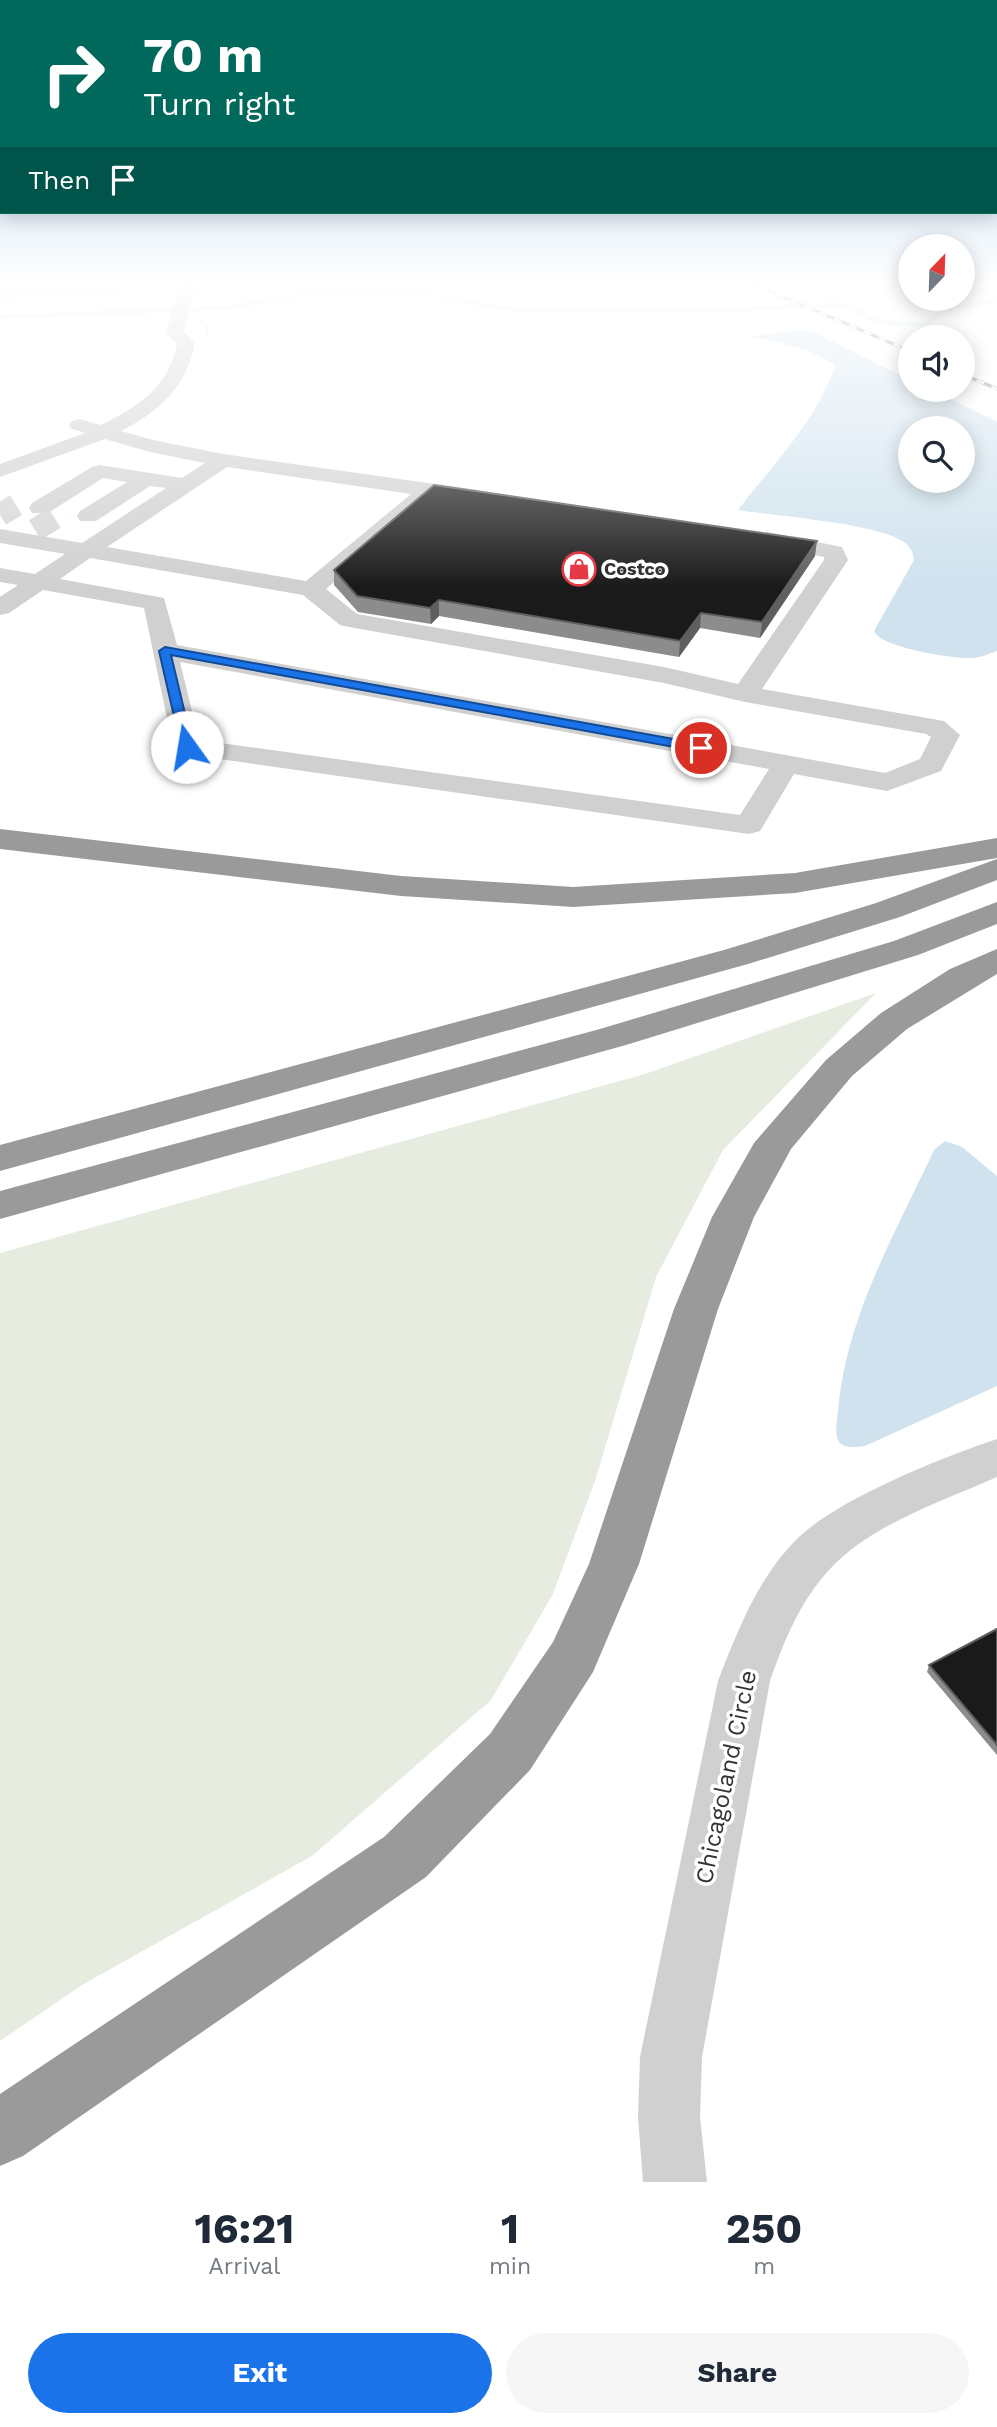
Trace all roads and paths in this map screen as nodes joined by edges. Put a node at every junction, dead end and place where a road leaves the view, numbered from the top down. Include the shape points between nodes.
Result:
1 (144, 383) edge
2 (169, 383) edge
3 (79, 425) junction
4 (104, 432) junction
5 (0, 456) edge
6 (223, 460) junction
7 (0, 471) tunnel mouth
8 (123, 475) junction
9 (146, 479) junction
10 (186, 485) junction
11 (429, 490) junction
12 (498, 500) edge
13 (88, 516) tunnel mouth
14 (29, 527) edge
15 (746, 536) edge
16 (87, 551) junction
17 (0, 575) edge
18 (39, 582) junction
19 (311, 589) junction
20 (0, 608) edge
21 (165, 651) junction
22 (745, 694) junction
23 (786, 764) junction
24 (0, 839) edge
25 (997, 848) edge
26 (997, 869) edge
27 (997, 912) edge
28 (997, 960) edge
29 (0, 1158) edge
30 (0, 1205) edge
31 (997, 1457) edge
32 (0, 2133) edge
33 (675, 2182) edge

1 - 3 street via 106,413
2 - 4 street via 139,413
3 - 4 street
3 - 5 street
4 - 6 street
4 - 7 street
6 - 10 street
6 - 11 street
8 - 9 street
8 - 14 street
8 - 14 street via 99,471
9 - 10 street
9 - 13 street
10 - 16 street
11 - 12 street
11 - 19 street
14 - 16 street
15 - 22 street via 815,546 834,552 836,560
16 - 18 street
16 - 19 street
17 - 18 street
18 - 20 street
18 - 21 street via 155,603
19 - 22 street via 349,620 664,675
21 - 23 street
21 - 23 street via 187,747 749,825
22 - 23 street via 934,727 946,735 931,765 887,782
24 - 25 highway via 401,886 572,897 795,883
26 - 29 highway via 888,910 736,957
27 - 30 highway via 906,948 613,1037
28 - 32 highway via 963,976 894,1021 839,1068 774,1143 733,1217 696,1309 614,1564 574,1656 510,1752 405,1857
31 - 33 street, Chicagoland Circle via 871,1515 827,1542 788,1585 758,1641 744,1681 671,2057 669,2117

